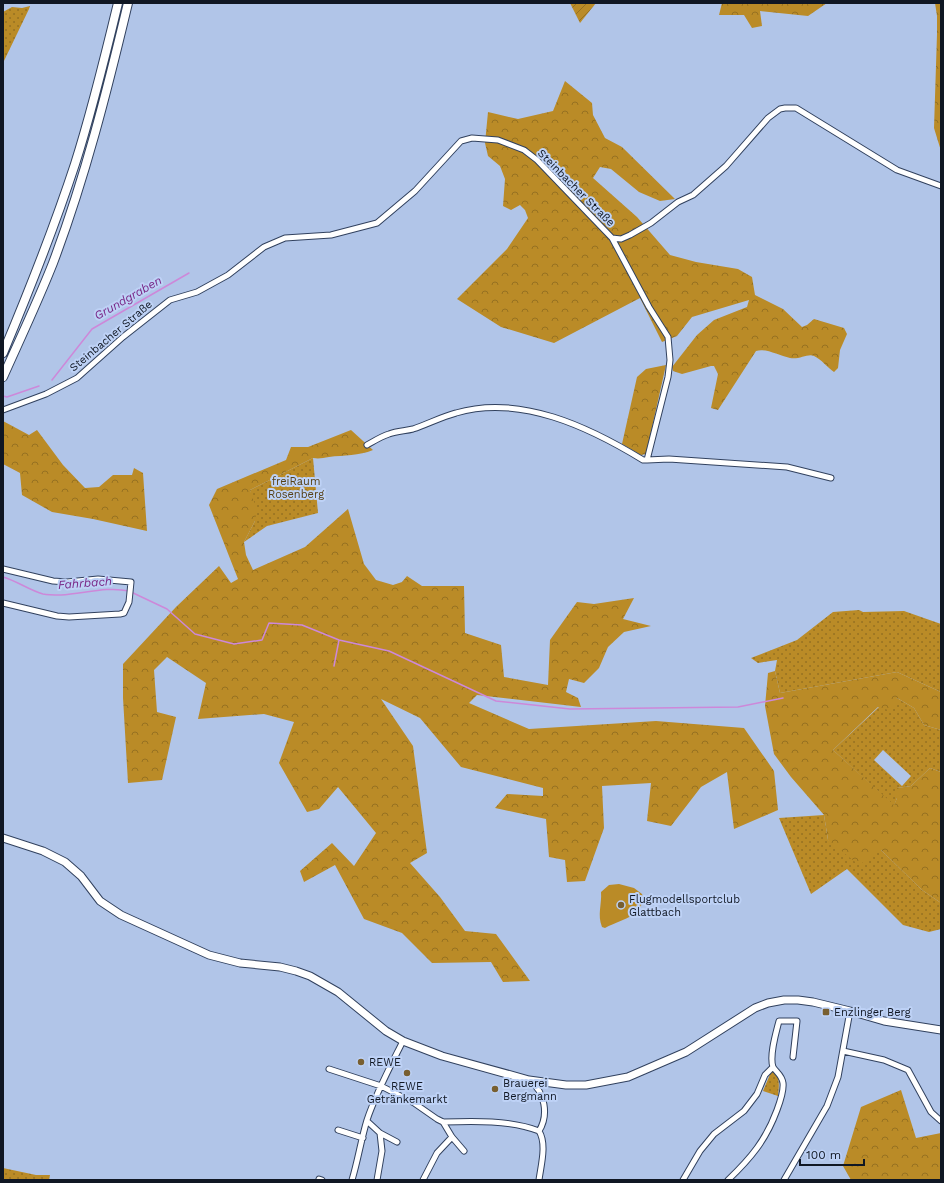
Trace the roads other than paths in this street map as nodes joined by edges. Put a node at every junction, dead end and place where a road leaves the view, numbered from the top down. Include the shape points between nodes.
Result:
1 (118, 3) edge
2 (128, 3) edge
3 (941, 186) edge
4 (612, 238) junction
5 (3, 353) edge
6 (3, 377) edge
7 (3, 410) edge
8 (367, 445) dead end
9 (647, 460) junction
10 (831, 478) dead end
11 (3, 569) edge
12 (3, 603) edge
13 (3, 838) edge
14 (850, 1011) junction
15 (941, 1030) edge
16 (403, 1041) junction
17 (843, 1051) junction
18 (793, 1058) dead end
19 (774, 1067) junction
20 (329, 1069) dead end
21 (530, 1080) junction
22 (381, 1086) junction
23 (367, 1121) junction
24 (941, 1121) edge
25 (443, 1122) junction
26 (338, 1130) dead end
27 (539, 1131) junction
28 (380, 1133) junction
29 (452, 1137) junction
30 (362, 1138) junction
31 (397, 1142) dead end
32 (464, 1152) dead end
33 (352, 1180) edge
34 (377, 1180) edge
35 (423, 1180) edge
36 (539, 1180) edge
37 (684, 1180) edge
38 (728, 1180) edge
39 (784, 1180) edge

1 - 5 highway via 75,163 42,259
2 - 6 highway via 86,166 53,264
3 - 4 street, Steinbacher Straße via 897,170 796,108 785,108 768,118 726,166 693,195 678,202 651,223 630,235 621,239
4 - 7 street, Steinbacher Straße via 537,160 524,150 498,140 472,138 461,141 415,191 377,223 331,235 285,238 264,247 228,275 197,292 170,300 77,378 46,394
4 - 9 street via 648,307 668,337 668,377
8 - 9 street via 389,434 412,429 457,412 493,406 531,411 582,427
9 - 10 street via 669,459 787,467
11 - 12 street via 53,581 98,579 131,582 128,608 124,613 68,617
13 - 16 main road via 43,851 65,862 81,876 100,901 110,908 209,955 296,970 322,982
14 - 15 main road via 884,1021
14 - 17 street
14 - 21 main road via 798,1000 776,1002 755,1008 686,1052 628,1077 586,1085
16 - 21 main road via 442,1056
16 - 22 street
17 - 24 street via 884,1060 908,1070 931,1112
17 - 39 street via 838,1077 827,1106
18 - 19 street via 797,1021 779,1021 772,1055
19 - 37 street via 765,1074 757,1094 744,1111 714,1134 700,1151
19 - 38 street via 783,1083 780,1102 772,1124 762,1142
20 - 22 street
21 - 27 street via 538,1088 543,1102 545,1115
22 - 23 street
22 - 25 street
23 - 28 street
23 - 30 street
25 - 27 street via 489,1121
25 - 29 street
26 - 30 street
27 - 36 street via 543,1137
28 - 31 street
28 - 34 street via 382,1151
29 - 32 street
29 - 35 street via 437,1153
30 - 33 street

